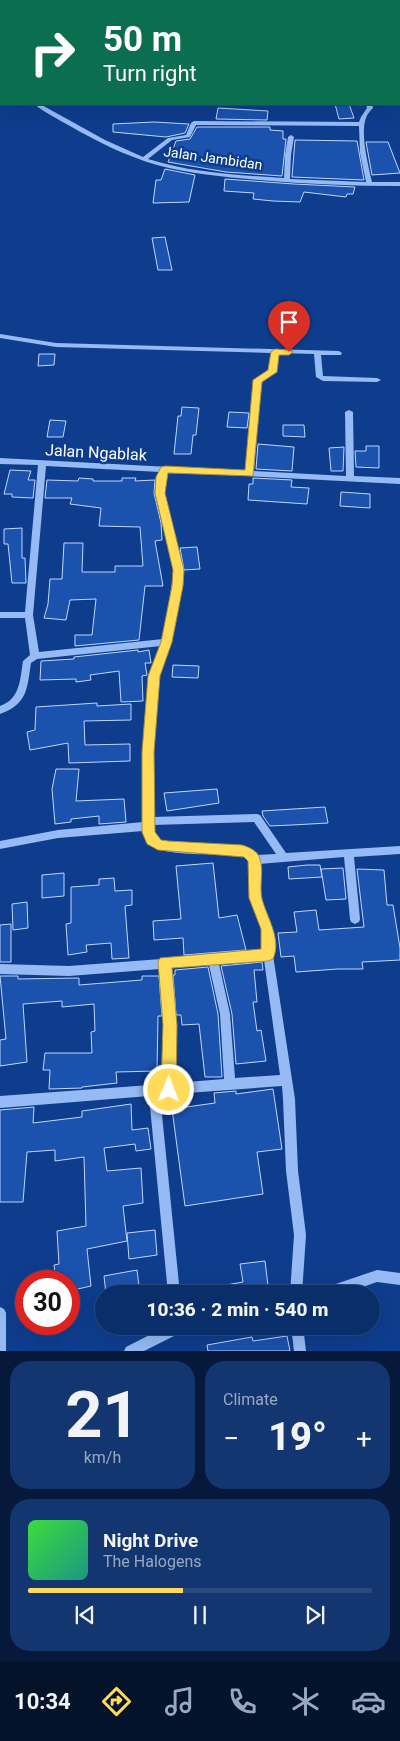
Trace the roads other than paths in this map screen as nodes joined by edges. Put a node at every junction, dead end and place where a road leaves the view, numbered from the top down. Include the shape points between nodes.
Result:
1 (38, 105) edge
2 (370, 105) edge
3 (363, 124) junction
4 (291, 137) dead end
5 (144, 159) junction
6 (287, 180) junction
7 (370, 184) junction
8 (400, 184) edge
9 (0, 336) edge
10 (275, 352) junction
11 (317, 353) junction
12 (339, 353) dead end
13 (377, 380) dead end
14 (349, 412) dead end
15 (0, 461) edge
16 (42, 463) junction
17 (165, 469) junction
18 (250, 474) junction
19 (350, 479) junction
20 (400, 481) edge
21 (0, 615) edge
22 (29, 615) junction
23 (167, 642) junction
24 (35, 656) junction
25 (0, 710) edge
26 (148, 824) junction
27 (0, 845) edge
28 (400, 850) edge
29 (349, 853) junction
30 (283, 856) junction
31 (254, 860) junction
32 (355, 919) dead end
33 (268, 955) junction
34 (213, 959) junction
35 (165, 962) junction
36 (0, 970) edge
37 (286, 1080) junction
38 (230, 1085) junction
39 (169, 1090) junction
40 (154, 1091) junction
41 (0, 1102) edge
42 (400, 1279) edge
43 (173, 1285) edge
44 (297, 1285) edge
45 (350, 1285) edge
46 (0, 1313) edge
47 (164, 1335) edge
48 (298, 1335) edge
49 (0, 1351) edge
50 (130, 1351) edge
51 (300, 1351) edge

1 - 5 street, Jalan Jambidan via 93,137
2 - 3 street via 362,119
3 - 5 street via 194,123 188,136 170,139
3 - 7 street via 364,160
4 - 6 street
5 - 6 street, Jalan Jambidan via 208,173
6 - 7 street, Jalan Jambidan
7 - 8 street, Jalan Jambidan
9 - 10 street via 17,337 37,344
10 - 11 street
10 - 18 street via 273,372 257,380
11 - 12 street
11 - 13 street via 323,379
14 - 19 street
15 - 16 street, Jalan Ngablak
16 - 17 street, Jalan Ngablak
16 - 22 street
17 - 18 street, Jalan Ngablak
17 - 23 street via 160,493 178,570
18 - 19 street, Jalan Ngablak
19 - 20 street, Jalan Ngablak
21 - 22 street
22 - 24 street
23 - 24 street
23 - 26 street via 154,676 150,712
24 - 25 street via 28,661 20,698 13,706
26 - 27 street via 58,834
26 - 30 street via 257,818
26 - 31 street via 152,840 158,845 242,850
28 - 29 street
29 - 30 street
29 - 32 street
30 - 31 street
31 - 33 street via 256,898 268,929
33 - 34 street
33 - 37 street
34 - 35 street
34 - 38 street via 225,1014
35 - 36 street via 69,971
35 - 39 street via 170,1025
37 - 38 street
37 - 44 street via 300,1235
38 - 39 street
39 - 40 street
40 - 41 street
40 - 43 street
42 - 45 street via 377,1276
46 - 49 street
47 - 50 street
48 - 51 street

